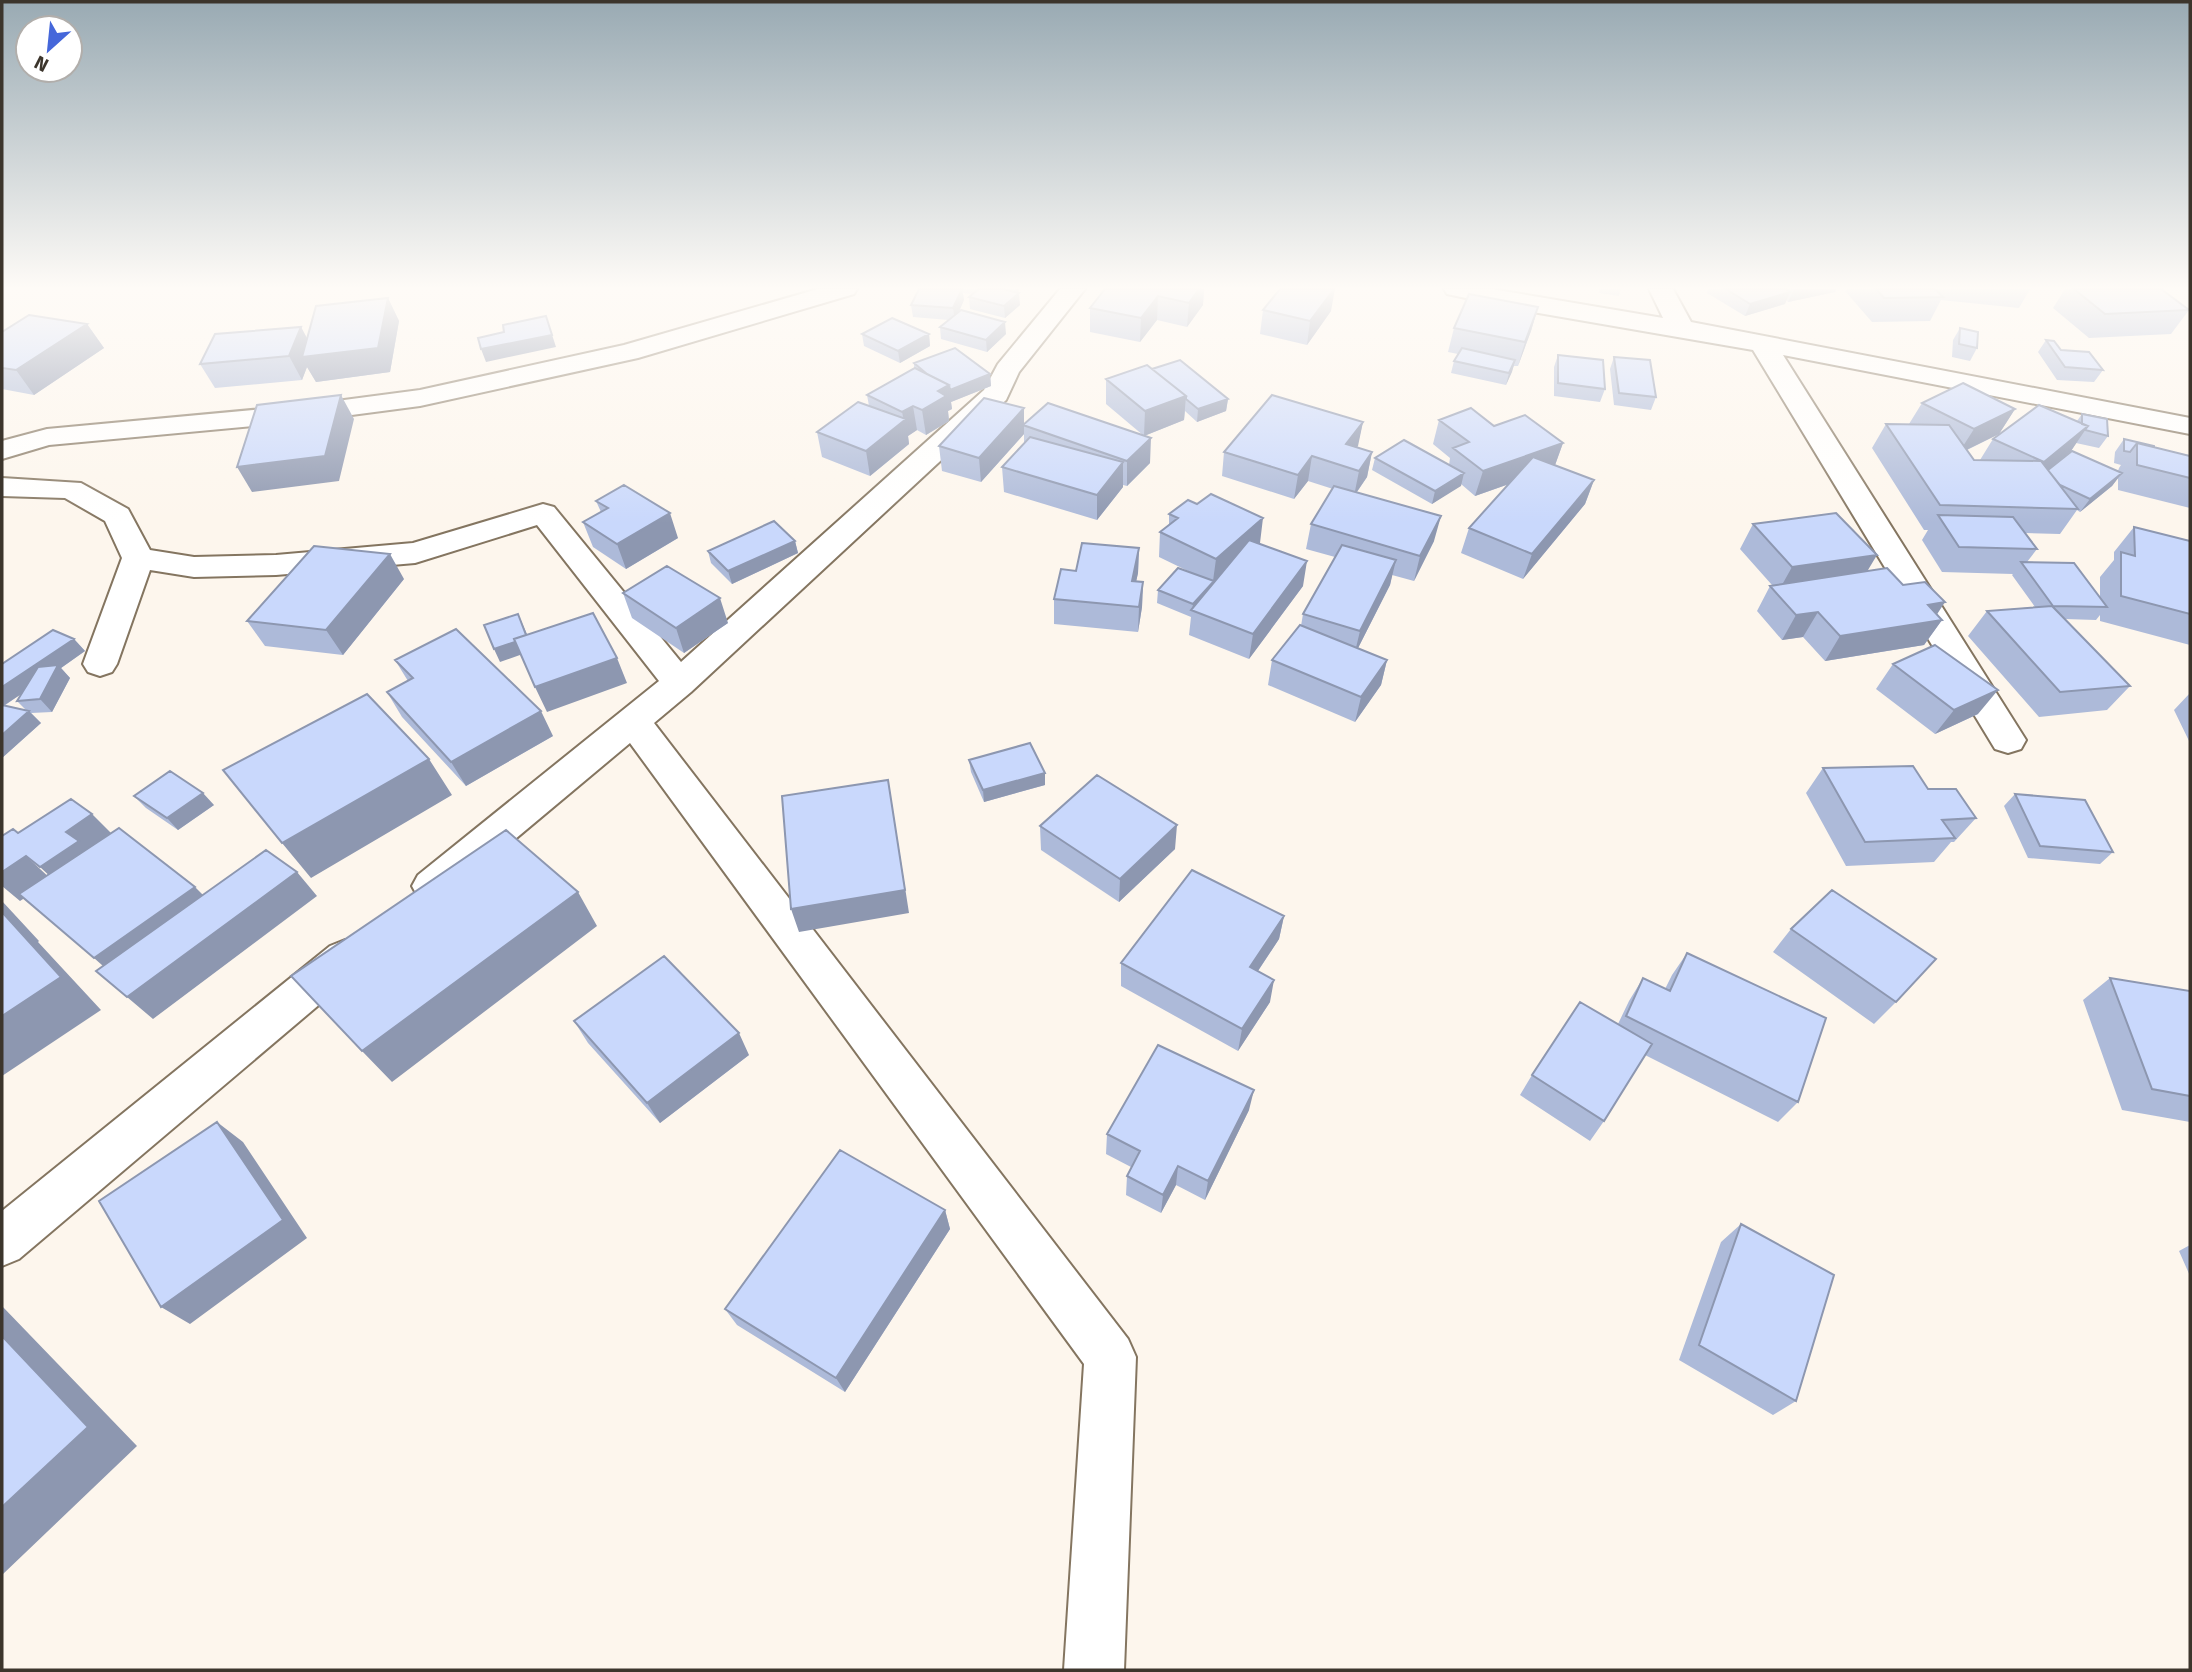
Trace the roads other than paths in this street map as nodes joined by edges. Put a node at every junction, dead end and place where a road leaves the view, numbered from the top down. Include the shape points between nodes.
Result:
1 (561, 367) edge
2 (1009, 367) edge
3 (1776, 367) edge
4 (1882, 367) edge
5 (2190, 426) edge
6 (2, 450) edge
7 (2, 487) edge
8 (138, 558) junction
9 (100, 664) dead end
10 (679, 683) junction
11 (632, 720) junction
12 (2008, 740) dead end
13 (408, 906) edge
14 (376, 932) edge
15 (2, 1242) edge
16 (1094, 1670) edge

1 - 6 street via 420,398 47,437
2 - 10 street via 996,394
3 - 12 street
4 - 5 street
7 - 8 street via 71,489 117,516
8 - 9 street
8 - 10 street via 194,567 415,553 543,513
10 - 11 street
11 - 13 street
11 - 16 street via 1110,1357
14 - 15 street

